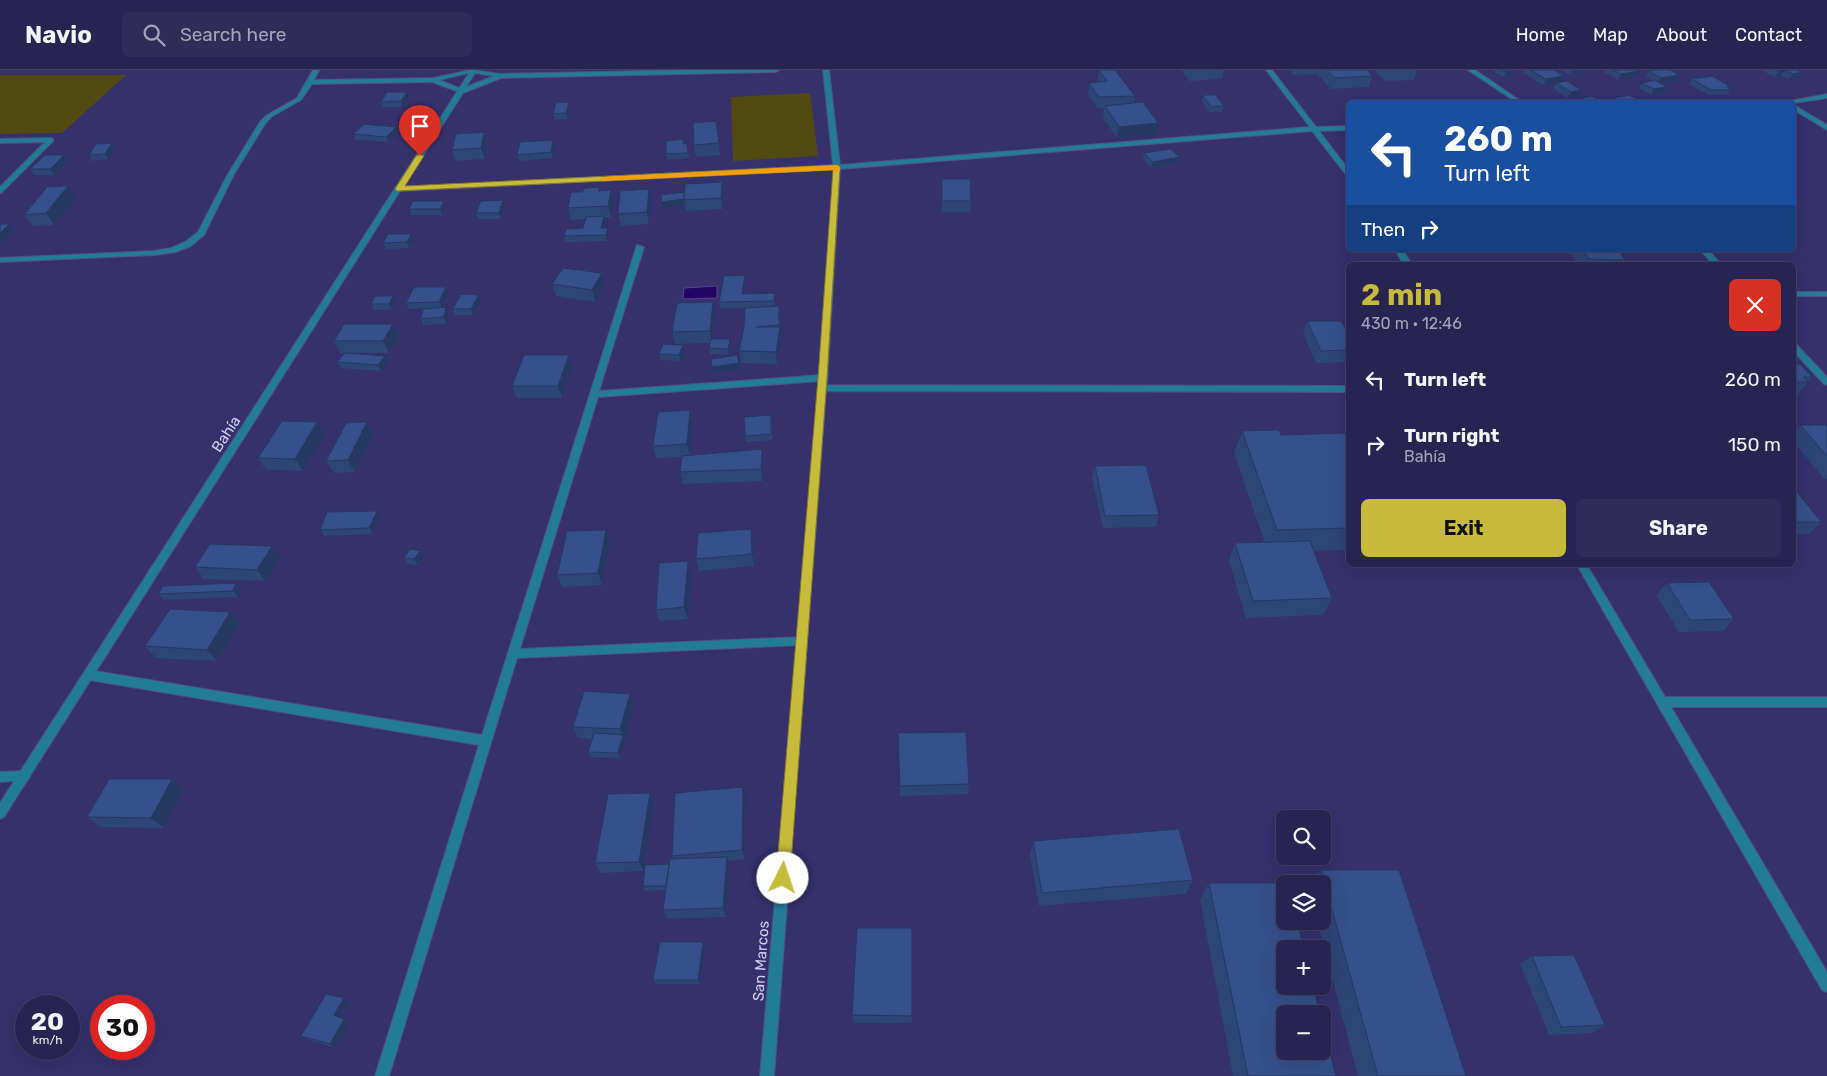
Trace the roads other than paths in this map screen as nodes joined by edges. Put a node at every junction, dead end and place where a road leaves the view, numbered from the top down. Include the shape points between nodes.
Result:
1 (316, 70) edge
2 (474, 70) edge
3 (776, 70) edge
4 (826, 70) edge
5 (1269, 70) edge
6 (1471, 70) edge
7 (501, 76) junction
8 (433, 80) junction
9 (310, 82) junction
10 (462, 91) junction
11 (1827, 96) edge
12 (1516, 100) edge
13 (1796, 101) edge
14 (1796, 108) edge
15 (1346, 128) edge
16 (1827, 128) edge
17 (1314, 129) junction
18 (0, 141) edge
19 (837, 167) junction
20 (1346, 171) edge
21 (399, 189) junction
22 (0, 191) edge
23 (640, 247) dead end
24 (1706, 252) edge
25 (0, 260) edge
26 (1715, 262) edge
27 (1796, 294) edge
28 (1827, 294) edge
29 (1796, 349) edge
30 (1827, 382) edge
31 (822, 383) junction
32 (1346, 389) edge
33 (595, 394) junction
34 (1583, 567) edge
35 (802, 641) junction
36 (514, 654) junction
37 (88, 675) junction
38 (1662, 702) junction
39 (1827, 702) edge
40 (487, 741) junction
41 (24, 776) junction
42 (0, 777) edge
43 (0, 813) edge
44 (1827, 985) edge
45 (382, 1076) edge
46 (767, 1076) edge

1 - 9 street
2 - 7 street
2 - 8 street
2 - 10 street, Bahía
3 - 7 street
4 - 19 street, San Marcos
5 - 17 street
6 - 12 street
7 - 10 street
8 - 9 street
8 - 10 street
9 - 25 street via 299,100 262,123 201,233 188,244 154,253
10 - 21 street, Bahía
11 - 13 street
14 - 16 street
15 - 17 street
17 - 19 street
17 - 20 street
18 - 22 street via 51,140
19 - 21 street
19 - 31 street, San Marcos
21 - 37 street, Bahía
23 - 33 street
24 - 26 street
27 - 28 street
29 - 30 street
31 - 32 street
31 - 33 street
31 - 35 street, San Marcos
33 - 36 street
34 - 38 street
35 - 36 street
35 - 46 street, San Marcos
36 - 40 street
37 - 40 street
37 - 41 street, Bahía
38 - 39 street
38 - 44 street
40 - 45 street
41 - 42 street
41 - 43 street, Bahía

